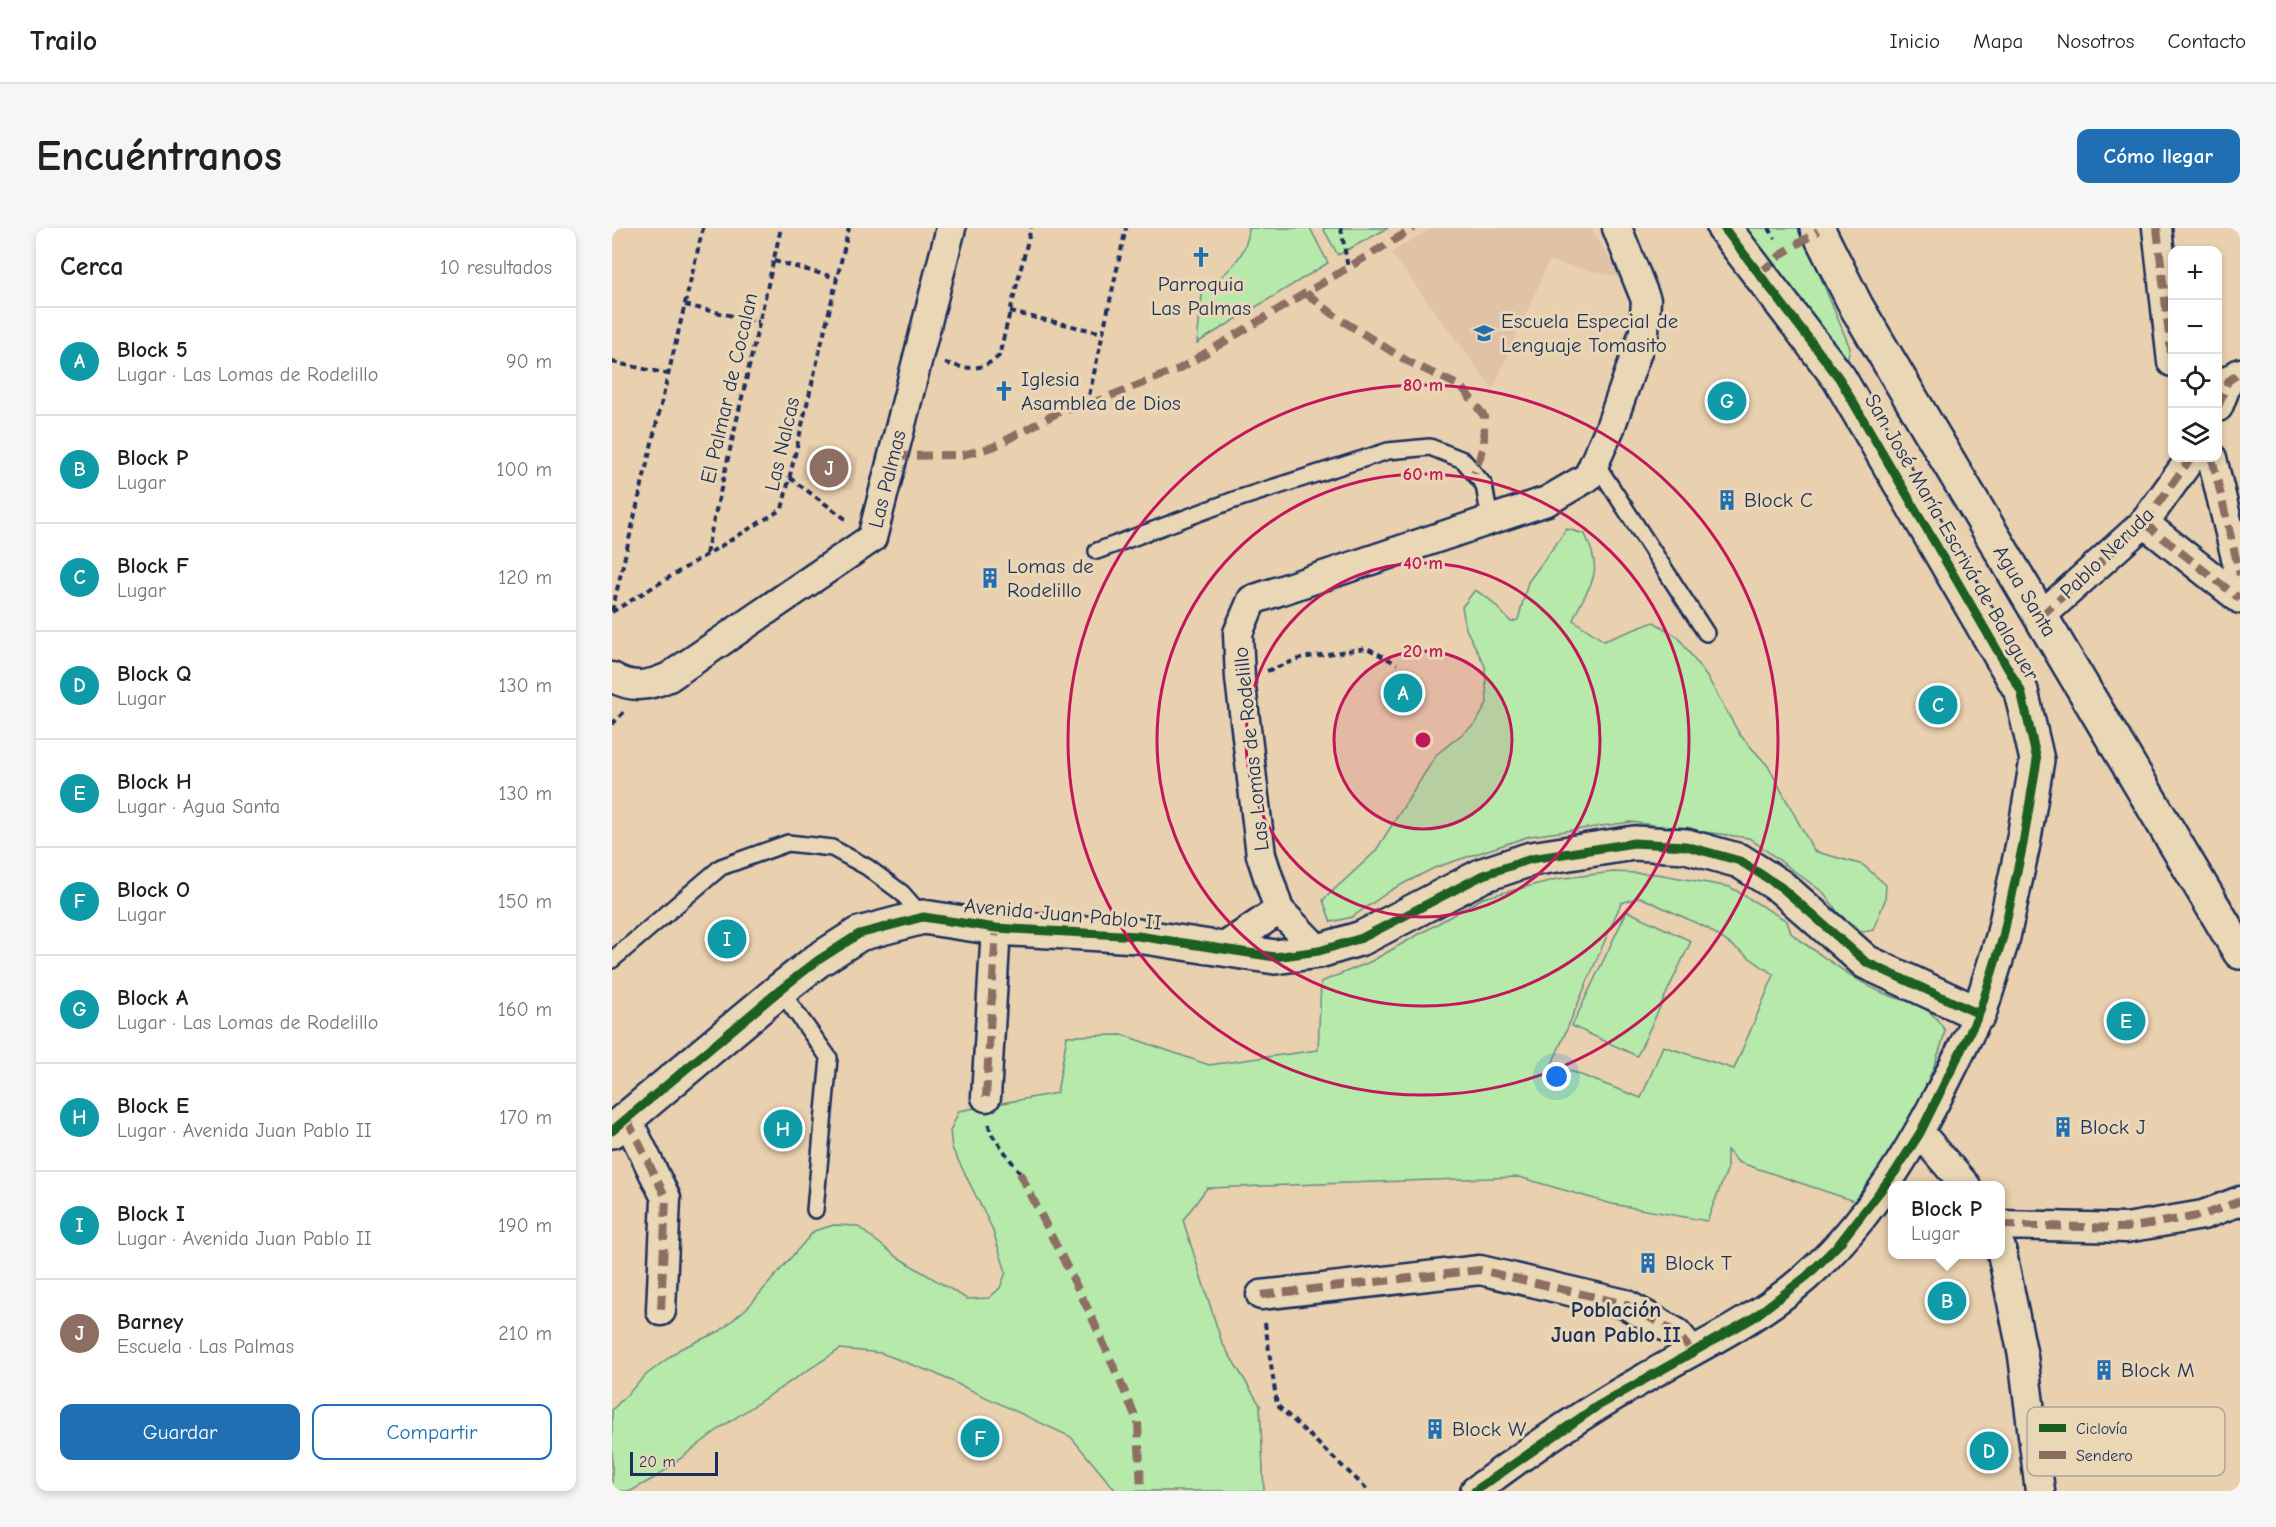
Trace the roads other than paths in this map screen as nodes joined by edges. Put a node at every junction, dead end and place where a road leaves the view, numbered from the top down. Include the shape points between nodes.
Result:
1 (951, 228) edge
2 (1617, 228) edge
3 (1724, 228) edge
4 (1817, 228) edge
5 (2157, 228) edge
6 (2170, 354) edge
7 (2240, 373) edge
8 (2222, 395) edge
9 (1595, 462) junction
10 (2188, 462) edge
11 (2213, 462) edge
12 (1490, 520) junction
13 (2144, 523) junction
14 (1097, 551) dead end
15 (2240, 575) edge
16 (2240, 599) edge
17 (2041, 616) junction
18 (1706, 633) dead end
19 (612, 677) edge
20 (1279, 910) junction
21 (923, 916) junction
22 (996, 928) junction
23 (1220, 950) junction
24 (1319, 951) junction
25 (2240, 952) edge
26 (612, 960) edge
27 (780, 990) junction
28 (1979, 1014) junction
29 (986, 1098) road end
30 (620, 1125) edge
31 (1920, 1133) junction
32 (1962, 1181) edge
33 (2240, 1201) edge
34 (815, 1210) dead end
35 (2005, 1225) edge
36 (2003, 1259) edge
37 (1261, 1295) road end
38 (661, 1311) dead end
39 (1692, 1351) junction
40 (2029, 1407) edge
41 (2038, 1476) edge
42 (1475, 1491) edge
43 (2040, 1491) edge

1 - 19 street, Las Palmas via 872,538 669,676 648,686
2 - 9 street, Las Lomas de Rodelillo via 1646,300 1644,332
3 - 28 street, San José María Escrivá de Balaguer via 1839,378 2021,691 2037,760 2003,937
4 - 17 street, Agua Santa via 1856,306
5 - 6 street
7 - 8 street via 2228,381
9 - 12 street, Las Lomas de Rodelillo via 1588,477 1547,501
9 - 18 lane
10 - 13 street, Pablo Neruda
11 - 15 street
12 - 14 lane via 1484,485 1463,460 1430,447 1389,451 1234,500
12 - 20 street, Las Lomas de Rodelillo via 1252,600 1238,633 1240,678 1261,855
13 - 16 street
13 - 17 street, Pablo Neruda
17 - 25 street, Agua Santa
20 - 23 street
20 - 24 street, Las Lomas de Rodelillo
21 - 22 street, Avenida Juan Pablo II
21 - 26 lane via 902,893 832,848 788,843 721,867
21 - 27 street, Avenida Juan Pablo II via 859,934
22 - 23 street, Avenida Juan Pablo II via 1138,936
22 - 29 street
23 - 24 street, Avenida Juan Pablo II via 1275,957
24 - 28 street, Avenida Juan Pablo II via 1362,938 1482,875 1531,859 1634,843 1686,846 1740,861 1782,887 1866,962
27 - 30 street, Avenida Juan Pablo II
27 - 34 lane via 829,1058
28 - 31 street, San José María Escrivá de Balaguer
30 - 38 street via 666,1198
31 - 32 street
31 - 39 street, San José María Escrivá de Balaguer via 1867,1209 1807,1276 1752,1318
33 - 35 street via 2203,1215 2126,1228
36 - 40 street
37 - 39 street via 1480,1270 1625,1304 1677,1333
39 - 42 street, San José María Escrivá de Balaguer via 1596,1407
41 - 43 street

